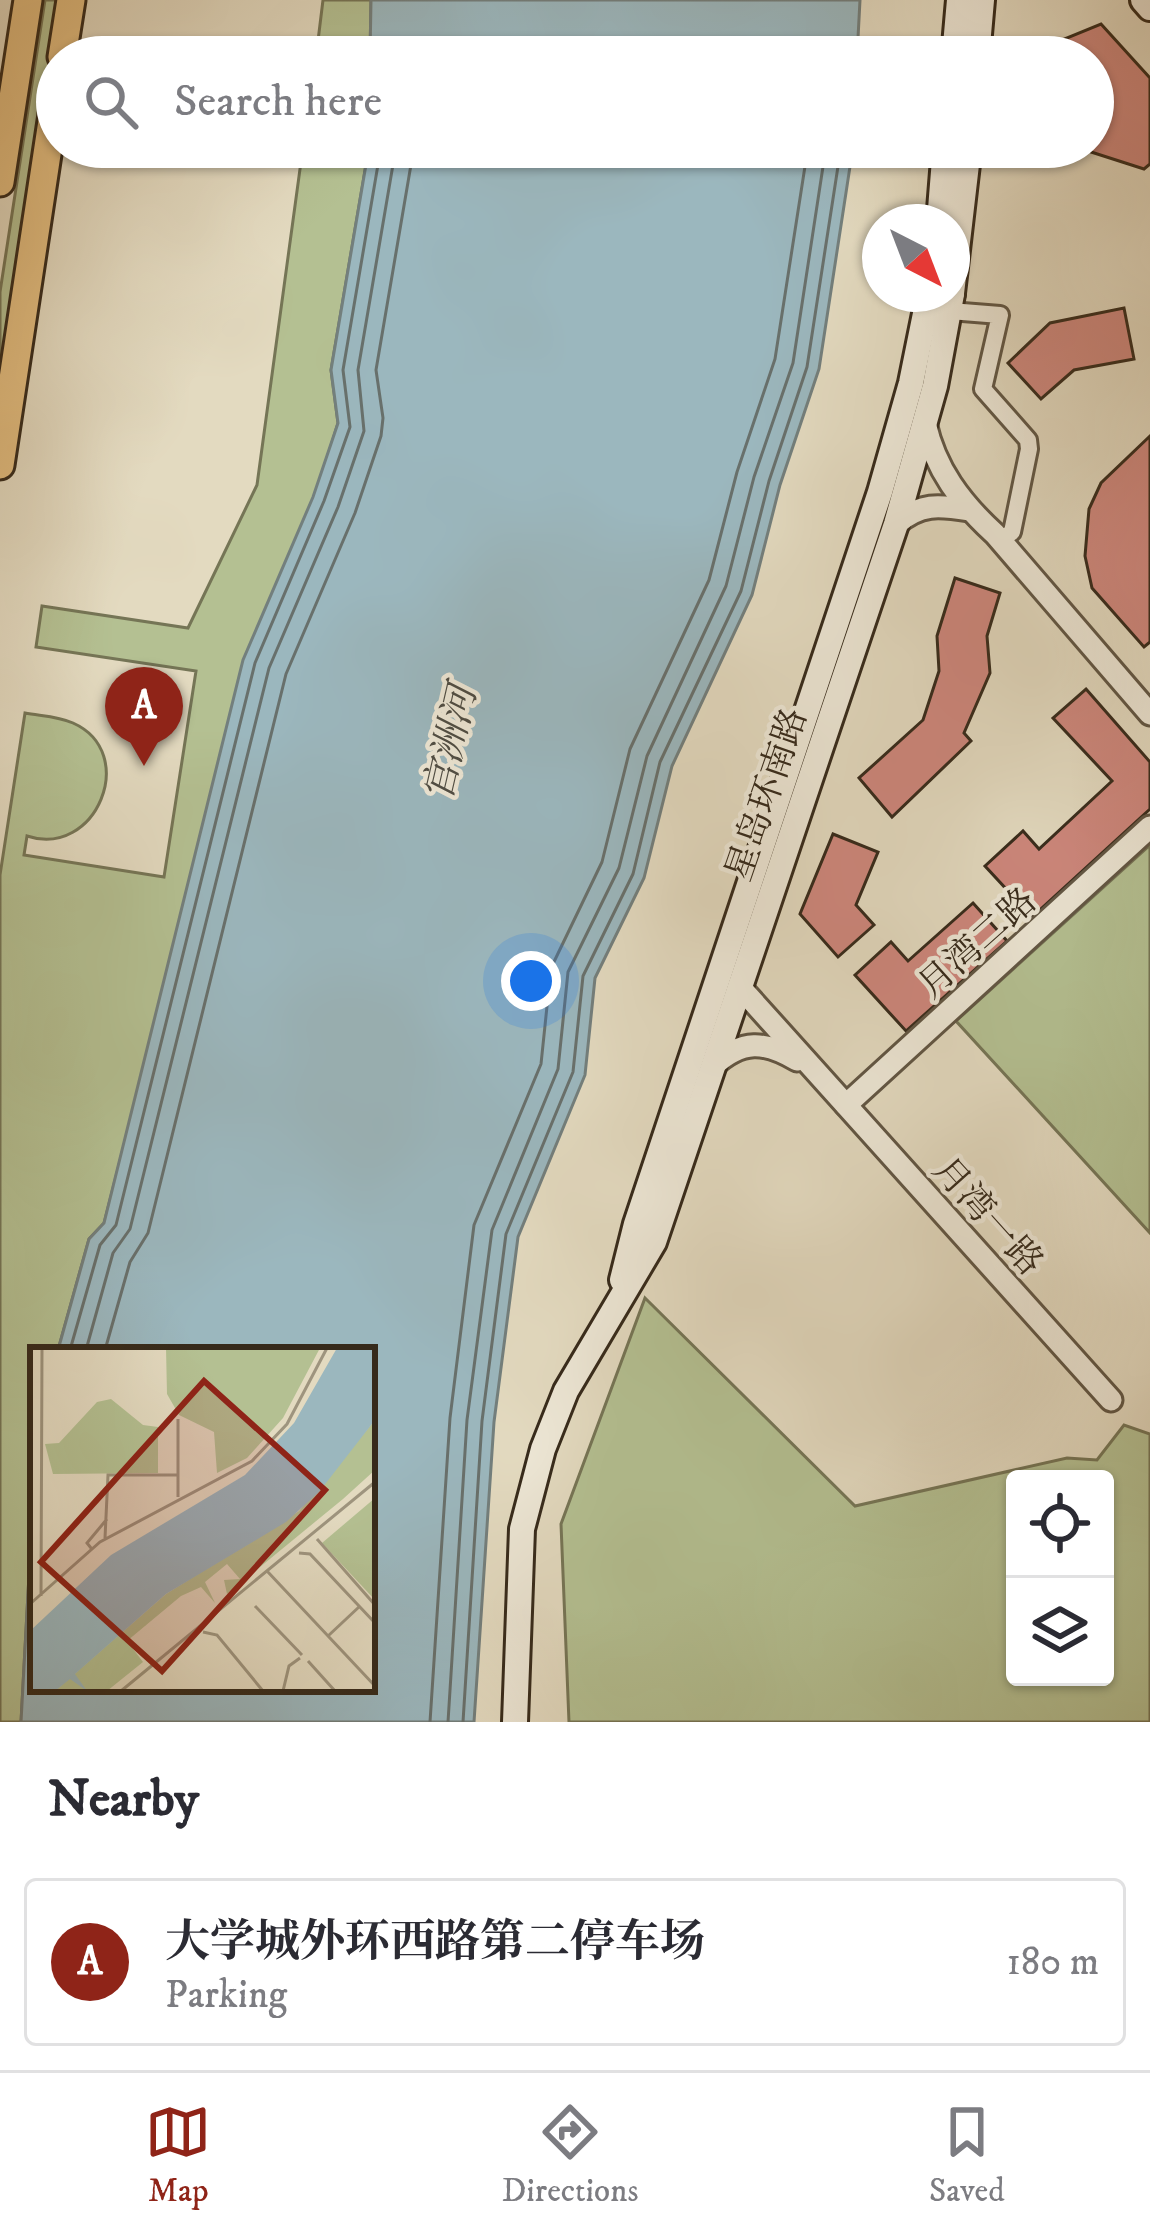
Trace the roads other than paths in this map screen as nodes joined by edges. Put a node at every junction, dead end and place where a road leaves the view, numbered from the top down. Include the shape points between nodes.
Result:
1 (28, 0) edge
2 (71, 0) edge
3 (959, 0) edge
4 (982, 0) edge
5 (1143, 0) edge
6 (1150, 8) edge
7 (65, 36) edge
8 (955, 36) edge
9 (979, 36) edge
10 (45, 168) edge
11 (943, 168) edge
12 (967, 168) edge
13 (0, 182) edge
14 (940, 204) edge
15 (962, 204) edge
16 (970, 305) edge
17 (925, 312) edge
18 (948, 312) edge
19 (925, 423) junction
20 (0, 465) edge
21 (969, 510) junction
22 (896, 524) junction
23 (995, 534) junction
24 (1150, 714) edge
25 (1150, 827) edge
26 (739, 986) junction
27 (712, 1067) junction
28 (818, 1073) junction
29 (846, 1105) junction
30 (616, 1305) junction
31 (1111, 1400) dead end
32 (515, 1722) edge

1 - 13 main road
2 - 7 main road
3 - 8 main road
4 - 9 main road
5 - 6 main road
10 - 20 main road
11 - 14 main road
12 - 15 main road, 星岛环南路
16 - 23 street via 1000,315 983,388 1028,440 1016,522 1005,537
17 - 30 main road, 星岛环南路 via 880,492
18 - 19 main road, 星岛环南路
19 - 21 street via 933,458
19 - 22 main road, 星岛环南路
21 - 22 street via 933,505
21 - 23 street
22 - 26 main road, 星岛环南路
23 - 24 street
25 - 29 street, 月湾二路
26 - 27 main road, 星岛环南路
26 - 28 street, 月湾一路
27 - 28 street, 月湾一路 via 735,1048 759,1043
27 - 30 main road, 星岛环南路 via 654,1242
28 - 29 street, 月湾一路
29 - 31 street, 月湾一路
30 - 32 main road, 星岛环南路 via 566,1391 522,1529

